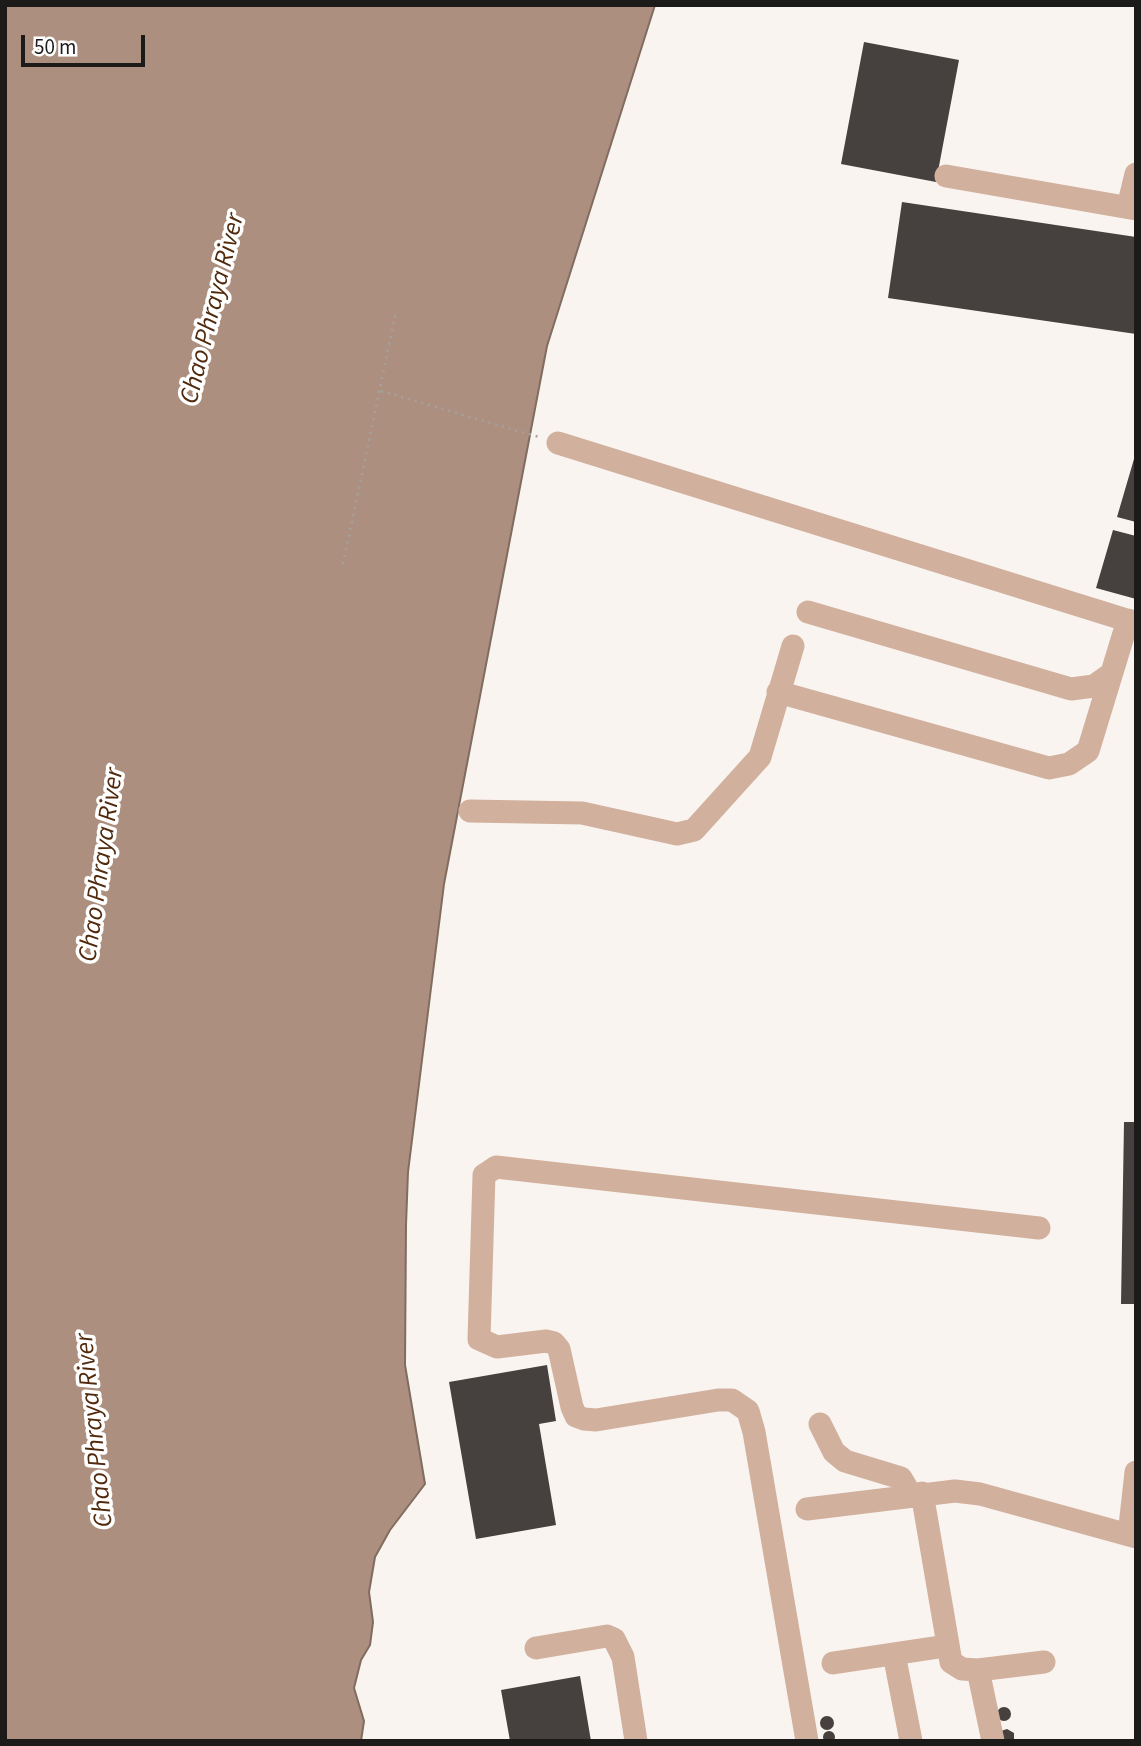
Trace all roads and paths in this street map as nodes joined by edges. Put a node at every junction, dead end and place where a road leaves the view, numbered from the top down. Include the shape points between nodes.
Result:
1 (1136, 174) edge
2 (946, 176) dead end
3 (1132, 208) edge
4 (396, 313) dead end
5 (381, 391) junction
6 (558, 443) joint
7 (343, 564) dead end
8 (808, 612) dead end
9 (1132, 622) edge
10 (793, 646) dead end
11 (1111, 674) junction
12 (778, 692) junction
13 (470, 811) dead end
14 (1039, 1228) dead end
15 (820, 1424) dead end
16 (1136, 1472) edge
17 (916, 1494) junction
18 (807, 1509) dead end
19 (1132, 1536) edge
20 (946, 1646) junction
21 (536, 1648) dead end
22 (894, 1654) junction
23 (1044, 1662) dead end
24 (834, 1663) dead end
25 (978, 1670) junction
26 (636, 1741) edge
27 (807, 1741) edge
28 (911, 1741) edge
29 (993, 1741) edge

1 - 3 lane
2 - 3 lane
4 - 5 path
5 - 6 path
5 - 7 path
6 - 9 lane
8 - 11 lane via 1072,689 1094,686
9 - 11 lane
10 - 12 lane
11 - 12 lane via 1088,751 1069,764 1049,768
12 - 13 lane via 760,757 694,830 677,834 582,813
14 - 27 lane via 496,1167 484,1175 479,1339 497,1347 554,1343 572,1407 576,1416 584,1419 718,1400 732,1400 748,1411
15 - 17 lane via 834,1452 845,1461 901,1478
16 - 19 lane
17 - 18 lane
17 - 19 lane via 980,1493
17 - 20 lane
20 - 22 lane
20 - 25 lane via 951,1662 962,1669
21 - 26 lane via 607,1636 614,1639 623,1657
22 - 24 lane
22 - 28 lane
23 - 25 lane
25 - 29 lane

